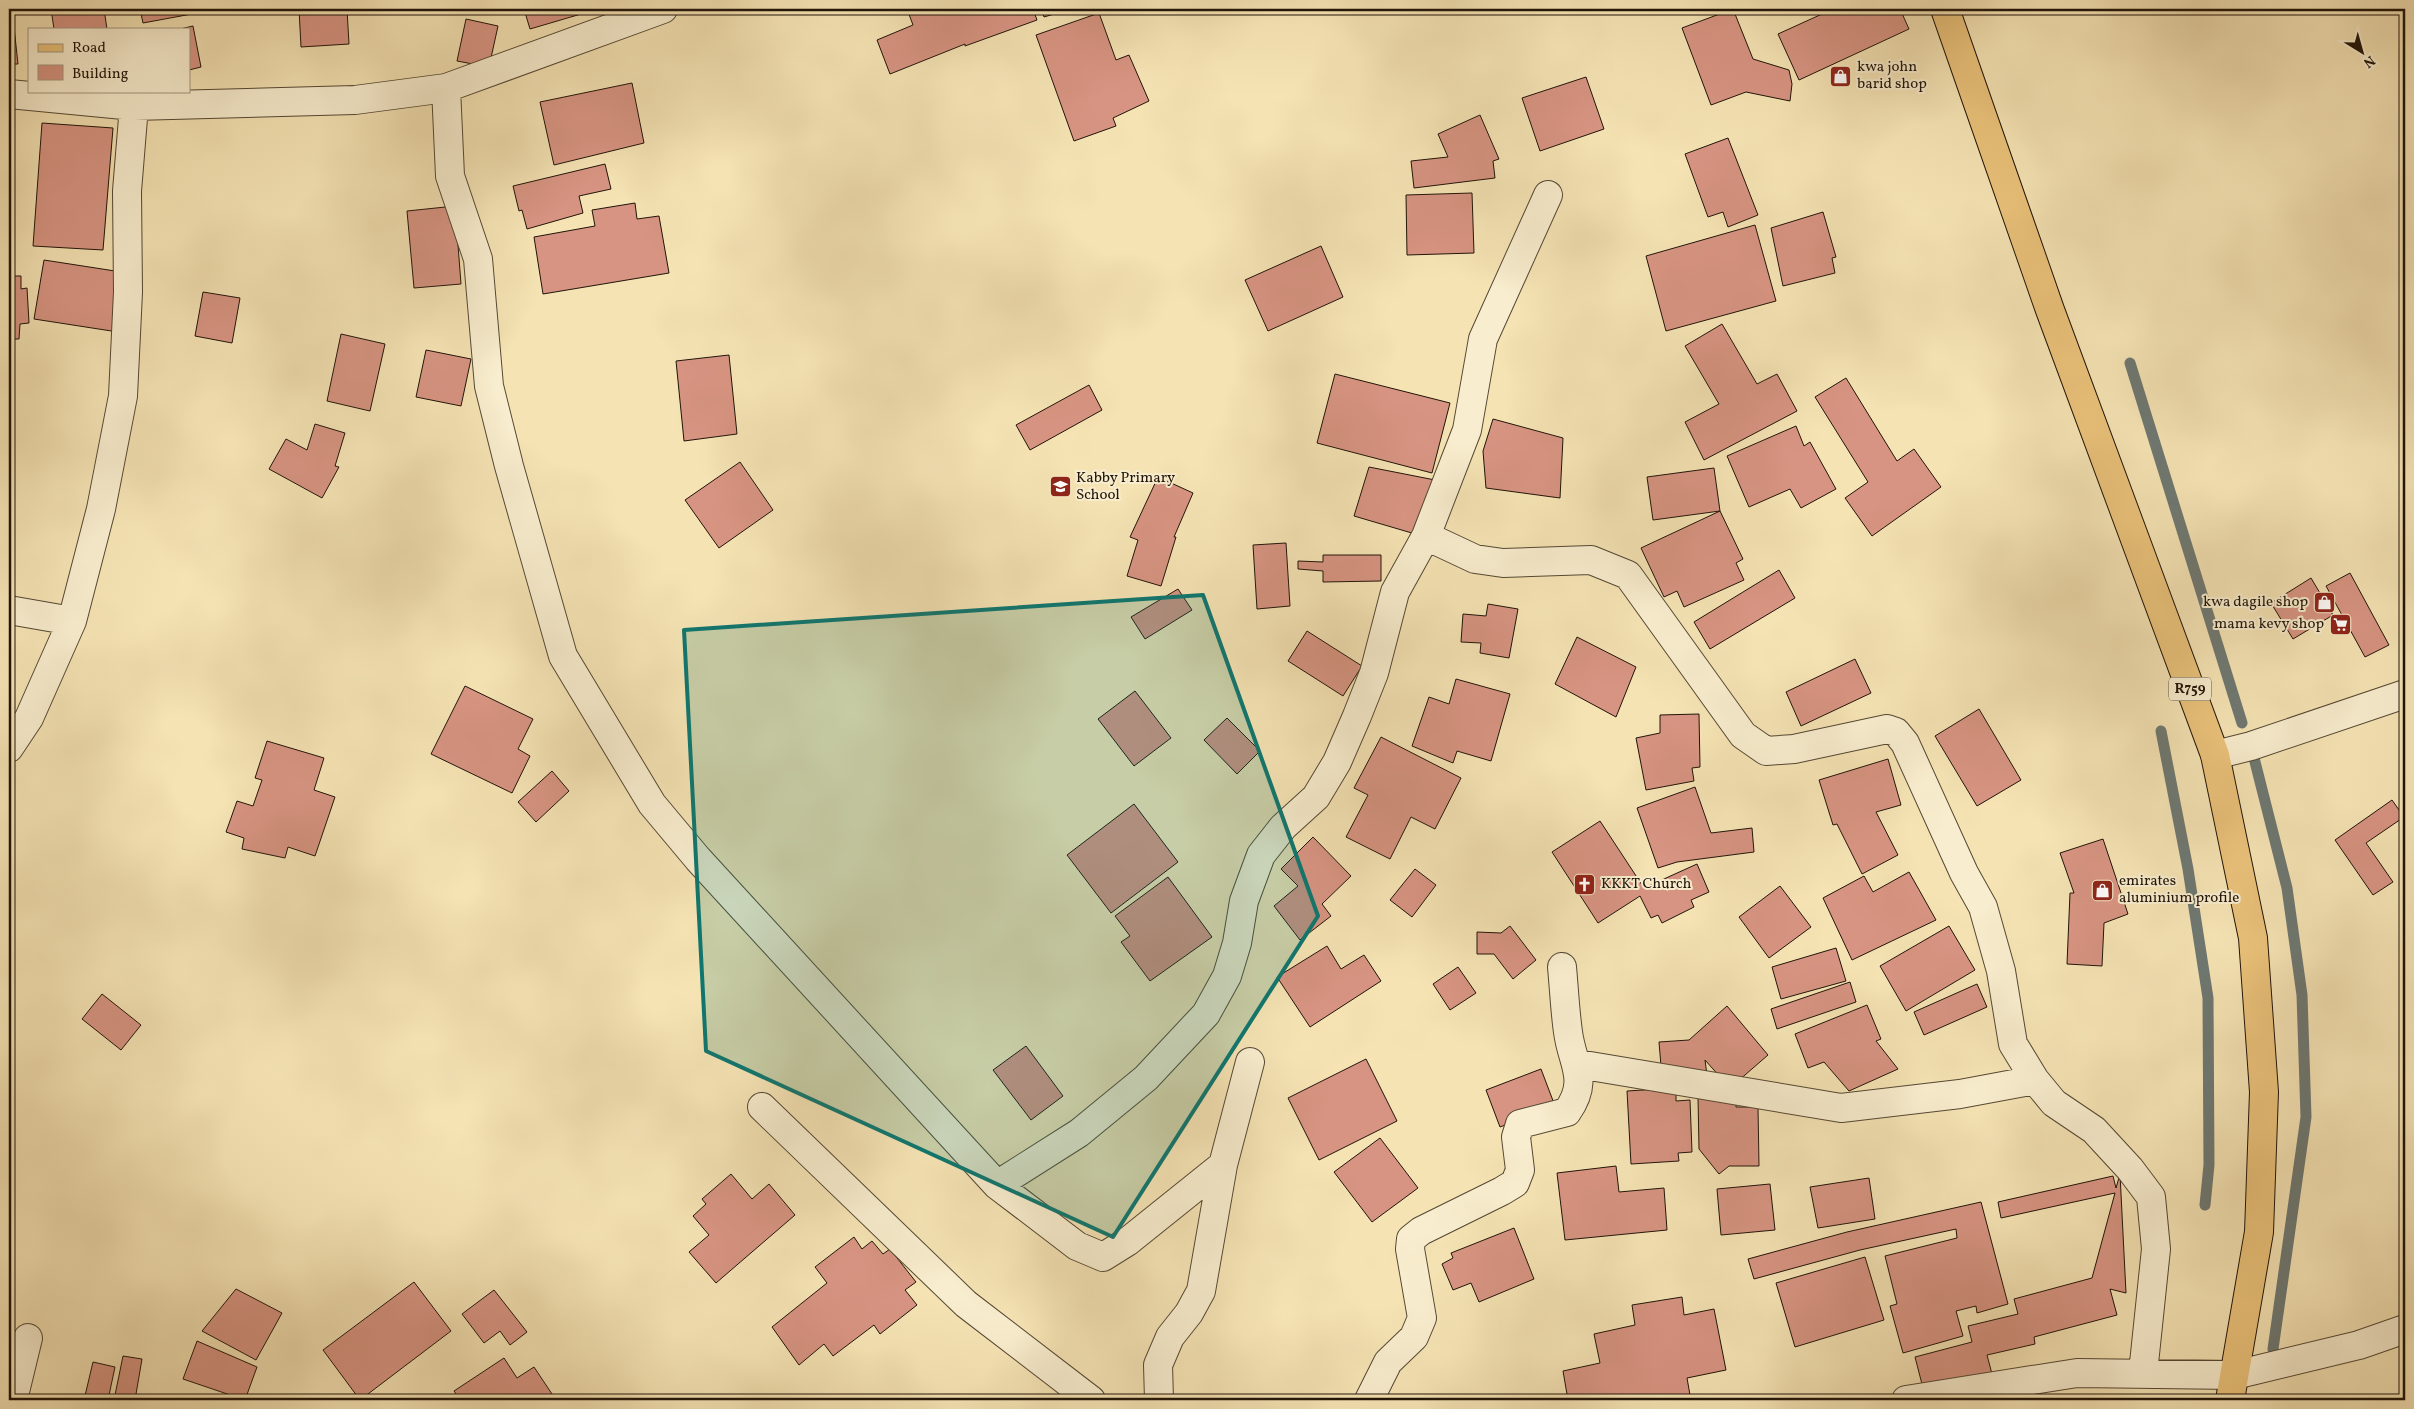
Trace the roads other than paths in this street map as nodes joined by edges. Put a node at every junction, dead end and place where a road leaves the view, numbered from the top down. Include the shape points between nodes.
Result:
1 (663, 9) edge
2 (1945, 9) edge
3 (446, 88) junction
4 (9, 94) edge
5 (134, 106) junction
6 (1548, 195) dead end
7 (1426, 536) junction
8 (9, 610) edge
9 (72, 621) junction
10 (2405, 694) edge
11 (9, 748) edge
12 (2215, 755) junction
13 (1562, 967) dead end
14 (1250, 1062) dead end
15 (1578, 1064) junction
16 (2035, 1080) junction
17 (762, 1107) dead end
18 (1223, 1165) junction
19 (997, 1185) junction
20 (2405, 1329) edge
21 (28, 1338) dead end
22 (2143, 1373) junction
23 (2232, 1388) edge
24 (1078, 1395) edge
25 (13, 1400) edge
26 (1159, 1400) edge
27 (1369, 1400) edge
28 (1906, 1400) edge

1 - 3 street
2 - 12 main road, R759 via 2050,310
3 - 5 street via 355,100
3 - 19 street via 450,176 478,259 489,386 563,656 652,804 698,859
4 - 5 street
5 - 9 street via 127,191 128,292 123,396 101,510
6 - 7 street via 1483,340 1467,430
7 - 16 street via 1475,560 1503,563 1591,560 1628,575 1743,735 1766,751 1794,749 1887,728 1896,732 1905,743 1964,873 1983,907 2002,971 2013,1044
7 - 19 street via 1395,592 1374,674 1337,762 1316,797 1283,827 1261,855 1244,901 1227,976 1206,1014 1146,1078 1079,1133
8 - 9 street
9 - 11 street via 29,718
10 - 12 street
12 - 23 main road, R759 via 2253,938 2264,1092 2259,1232
13 - 15 street via 1568,1034
14 - 18 street
15 - 16 street via 1842,1108 1960,1094
15 - 27 street via 1577,1098 1567,1112 1520,1124 1516,1137 1520,1170 1515,1183 1411,1239 1422,1318 1414,1337 1388,1362
16 - 22 street via 2054,1103 2094,1130 2151,1197 2156,1249
17 - 24 street via 966,1304
18 - 19 street via 1127,1242 1103,1257 1077,1246
18 - 26 street via 1201,1291 1170,1337 1158,1365
20 - 23 street
21 - 25 street
22 - 23 street
22 - 28 street via 2077,1373

